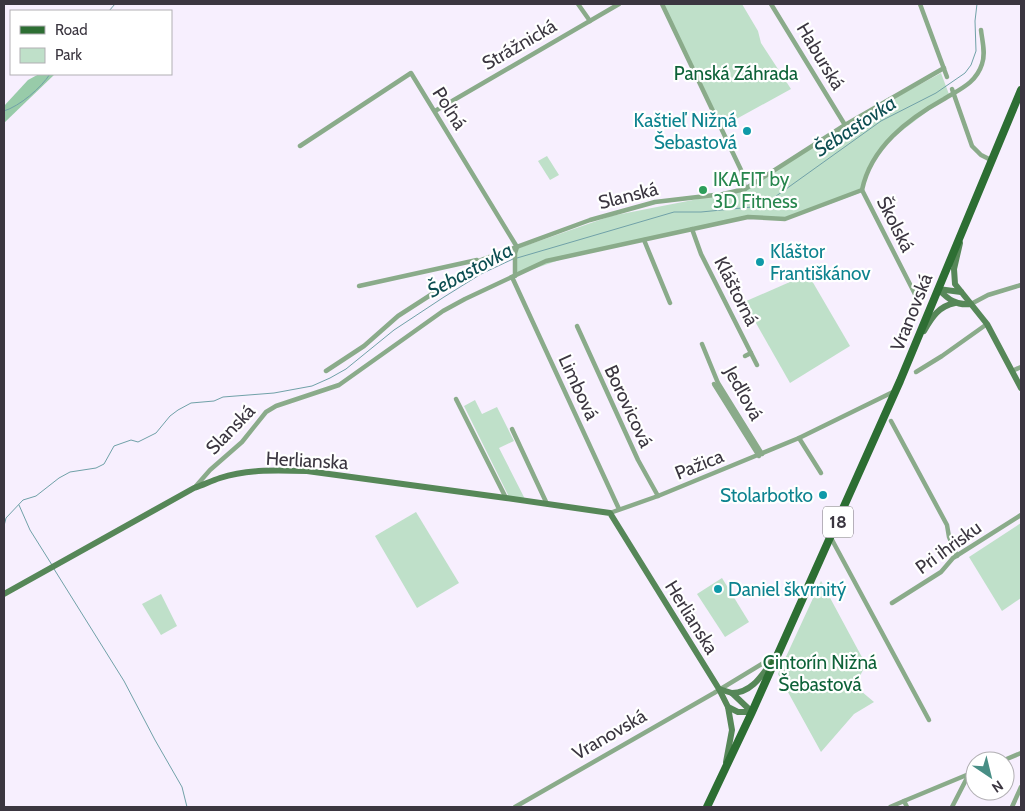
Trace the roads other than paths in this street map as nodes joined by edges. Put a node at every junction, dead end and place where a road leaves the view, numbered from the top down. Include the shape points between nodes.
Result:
1 (578, 4) edge
2 (619, 4) edge
3 (662, 4) edge
4 (771, 4) edge
5 (920, 4) edge
6 (590, 21) junction
7 (980, 30) dead end
8 (944, 68) junction
9 (947, 77) dead end
10 (953, 92) junction
11 (1020, 95) edge
12 (435, 111) junction
13 (845, 125) junction
14 (300, 146) dead end
15 (993, 161) junction
16 (745, 189) junction
17 (862, 190) junction
18 (692, 229) junction
19 (962, 235) junction
20 (644, 240) junction
21 (517, 247) junction
22 (481, 260) junction
23 (449, 267) junction
24 (514, 277) junction
25 (456, 278) junction
26 (1021, 285) edge
27 (359, 286) dead end
28 (938, 289) junction
29 (961, 292) junction
30 (917, 298) dead end
31 (670, 303) dead end
32 (955, 303) junction
33 (971, 304) junction
34 (987, 324) junction
35 (577, 326) dead end
36 (702, 344) dead end
37 (916, 345) junction
38 (751, 353) junction
39 (744, 356) dead end
40 (757, 365) dead end
41 (1021, 366) edge
42 (326, 371) dead end
43 (916, 372) dead end
44 (1012, 372) junction
45 (714, 384) dead end
46 (1021, 388) edge
47 (896, 390) junction
48 (456, 399) dead end
49 (891, 421) dead end
50 (512, 429) dead end
51 (799, 438) junction
52 (760, 455) junction
53 (213, 468) junction
54 (821, 473) dead end
55 (219, 478) junction
56 (194, 488) junction
57 (658, 496) junction
58 (506, 498) junction
59 (547, 504) junction
60 (619, 509) junction
61 (610, 514) junction
62 (1021, 515) edge
63 (830, 538) junction
64 (957, 556) junction
65 (4, 594) edge
66 (892, 603) dead end
67 (778, 653) junction
68 (719, 689) junction
69 (732, 693) junction
70 (728, 707) junction
71 (752, 712) junction
72 (929, 720) dead end
73 (724, 771) junction
74 (965, 776) edge
75 (965, 782) edge
76 (1021, 787) edge
77 (904, 801) junction
78 (515, 807) edge
79 (707, 807) edge
80 (890, 807) edge
81 (907, 807) edge
82 (952, 807) edge
83 (1012, 807) edge

1 - 6 street
2 - 6 street, Strážnická
3 - 16 street via 741,170
4 - 13 street, Haburská
5 - 8 street
6 - 12 street, Strážnická
7 - 10 street via 983,63 967,87
8 - 9 street
8 - 13 street, Slanská
10 - 15 street via 972,146
10 - 17 street via 902,126 872,162
11 - 15 main road, Vranovská / 18
12 - 14 street, Poľná via 411,73
12 - 21 street, Poľná
13 - 16 street, Slanská
15 - 19 main road, Vranovská / 18
16 - 21 street, Slanská via 655,202 590,220
17 - 18 street, Slanská via 786,219 748,217
17 - 30 street, Školská
18 - 20 street, Slanská
18 - 38 street, Kláštorná via 701,254
19 - 28 main road, Vranovská / 18
19 - 29 street via 954,277
20 - 24 street, Slanská via 546,261
20 - 31 street
21 - 22 street, Slanská
21 - 24 street
22 - 23 street
22 - 25 street, Slanská
23 - 25 street
23 - 27 street
24 - 53 street, Slanská via 442,311 346,380 266,412 242,442
24 - 60 street, Limbová
25 - 42 street, Slanská via 398,316 364,346
26 - 33 street
28 - 29 street
28 - 32 street
28 - 37 main road, Vranovská / 18
29 - 33 street
32 - 33 street
32 - 37 street via 937,311
33 - 34 street
34 - 43 street
34 - 44 street
35 - 57 street, Borovicová via 638,460
36 - 52 street, Jedľová via 718,383
37 - 47 main road, Vranovská / 18
38 - 39 street
38 - 40 street, Kláštorná
41 - 44 street
44 - 46 street
45 - 52 street, Jedľová
47 - 51 street, Pažica
47 - 63 main road, Vranovská / 18
48 - 58 street
49 - 64 street via 947,525
50 - 59 street
51 - 52 street, Pažica
51 - 54 street
52 - 57 street, Pažica
53 - 55 street
53 - 56 street, Slanská
55 - 56 street, Herlianska
55 - 58 street, Herlianska via 272,470 307,471
56 - 65 street, Herlianska
57 - 60 street, Pažica
58 - 59 street, Herlianska
59 - 61 street, Herlianska
60 - 61 street, Pažica
61 - 68 street, Herlianska
62 - 64 street, Pri ihrisku
63 - 67 main road, Vranovská / 18
63 - 72 street
64 - 66 street, Pri ihrisku via 941,572
67 - 68 street, Vranovská
67 - 69 street via 756,683 742,692
67 - 71 main road, Vranovská / 18
68 - 69 street
68 - 70 street, Herlianska
68 - 78 street, Vranovská
69 - 71 street
70 - 71 street via 738,712
70 - 73 street, Herlianska via 732,735
71 - 73 main road, Vranovská / 18
73 - 79 main road, Vranovská / 18
74 - 77 street
75 - 82 street
76 - 83 street
77 - 80 street
77 - 81 street

